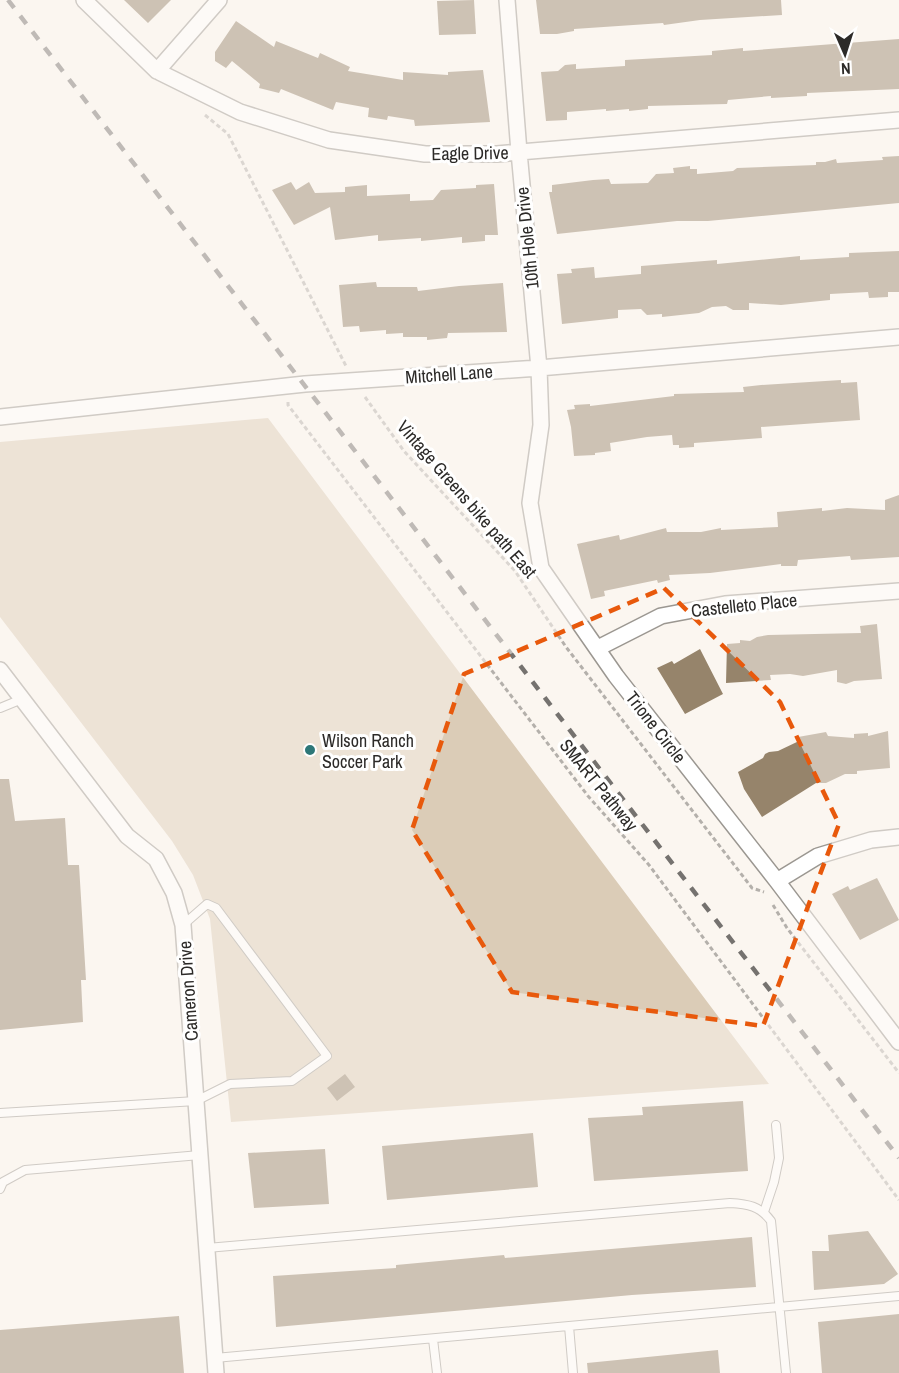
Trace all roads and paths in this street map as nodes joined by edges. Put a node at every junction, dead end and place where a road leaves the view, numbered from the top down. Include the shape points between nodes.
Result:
1 (84, 0) edge
2 (219, 0) edge
3 (507, 0) edge
4 (157, 71) junction
5 (202, 112) dead end
6 (899, 120) edge
7 (519, 152) junction
8 (899, 337) edge
9 (346, 367) dead end
10 (539, 368) junction
11 (286, 386) junction
12 (364, 396) dead end
13 (0, 417) edge
14 (899, 591) edge
15 (598, 648) junction
16 (0, 670) edge
17 (22, 699) junction
18 (0, 708) edge
19 (899, 837) edge
20 (777, 881) junction
21 (765, 892) dead end
22 (771, 900) dead end
23 (183, 925) junction
24 (899, 1042) edge
25 (899, 1073) edge
26 (196, 1101) junction
27 (0, 1113) edge
28 (776, 1125) dead end
29 (200, 1155) junction
30 (0, 1189) edge
31 (899, 1200) edge
32 (764, 1212) junction
33 (207, 1248) junction
34 (899, 1296) edge
35 (780, 1308) junction
36 (569, 1326) junction
37 (433, 1339) junction
38 (215, 1366) edge
39 (437, 1373) edge
40 (573, 1373) edge
41 (786, 1373) edge

1 - 4 street, Eagle Drive
2 - 4 street
3 - 7 street, 10th Hole Drive
4 - 7 street, Eagle Drive via 240,112 329,141 425,154
5 - 9 path via 228,134
6 - 7 street, Eagle Drive
7 - 10 street, 10th Hole Drive
8 - 10 street, Mitchell Lane
10 - 11 street, Mitchell Lane
10 - 15 street, Trione Circle via 541,425 530,503 541,568
11 - 13 street, Mitchell Lane
11 - 31 path, SMART Pathway via 288,405 588,796 656,875
12 - 21 path, Vintage Greens bike path East via 404,451 515,571 566,647 752,888
14 - 15 street, Castelleto Place via 725,604 661,616
15 - 20 street, Trione Circle
16 - 17 street, Cameron Drive
17 - 18 lane
17 - 23 street, Cameron Drive via 127,836 156,859 174,893
19 - 20 street via 871,840 818,856
20 - 24 street, Trione Circle
22 - 25 path via 778,916
23 - 26 street, Cameron Drive
23 - 26 lane via 207,904 216,908 327,1056 292,1081 230,1084
26 - 27 lane
26 - 29 street, Cameron Drive
28 - 32 lane via 779,1158
29 - 30 lane via 25,1170 3,1182
29 - 33 street, Cameron Drive
32 - 33 lane via 750,1204 730,1203
32 - 35 lane via 771,1221
33 - 38 street, Cameron Drive
34 - 35 lane
35 - 36 lane
35 - 41 lane
36 - 37 lane
36 - 40 lane
37 - 38 lane
37 - 39 lane

